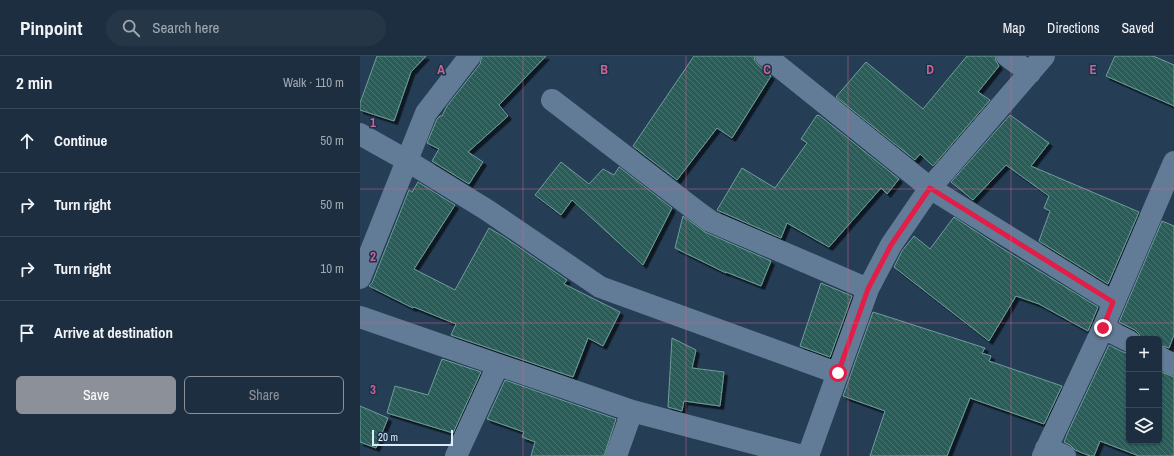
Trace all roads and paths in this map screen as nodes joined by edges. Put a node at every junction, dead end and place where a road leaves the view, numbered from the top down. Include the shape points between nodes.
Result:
1 (470, 56) edge
2 (1007, 56) edge
3 (1044, 56) edge
4 (772, 58) edge
5 (1030, 73) junction
6 (552, 100) dead end
7 (360, 134) edge
8 (406, 160) junction
9 (1174, 162) edge
10 (930, 188) junction
11 (360, 278) edge
12 (868, 289) junction
13 (1113, 302) junction
14 (360, 316) edge
15 (1103, 328) junction
16 (1126, 340) edge
17 (1162, 359) edge
18 (498, 365) junction
19 (1174, 365) edge
20 (838, 373) junction
21 (632, 411) junction
22 (1051, 453) edge
23 (456, 456) edge
24 (616, 456) edge
25 (802, 456) edge
26 (808, 456) edge

1 - 8 street via 426,113
2 - 5 street
3 - 5 street
4 - 10 street
5 - 10 street
6 - 12 street via 710,221
7 - 8 street
8 - 11 street
8 - 20 street via 487,210 600,287
9 - 13 street
10 - 12 street via 891,245
10 - 13 street
12 - 20 street
13 - 15 street
14 - 18 street
15 - 16 street
15 - 22 street
17 - 19 street
18 - 21 street
18 - 23 street
20 - 26 street
21 - 24 street
21 - 25 street

